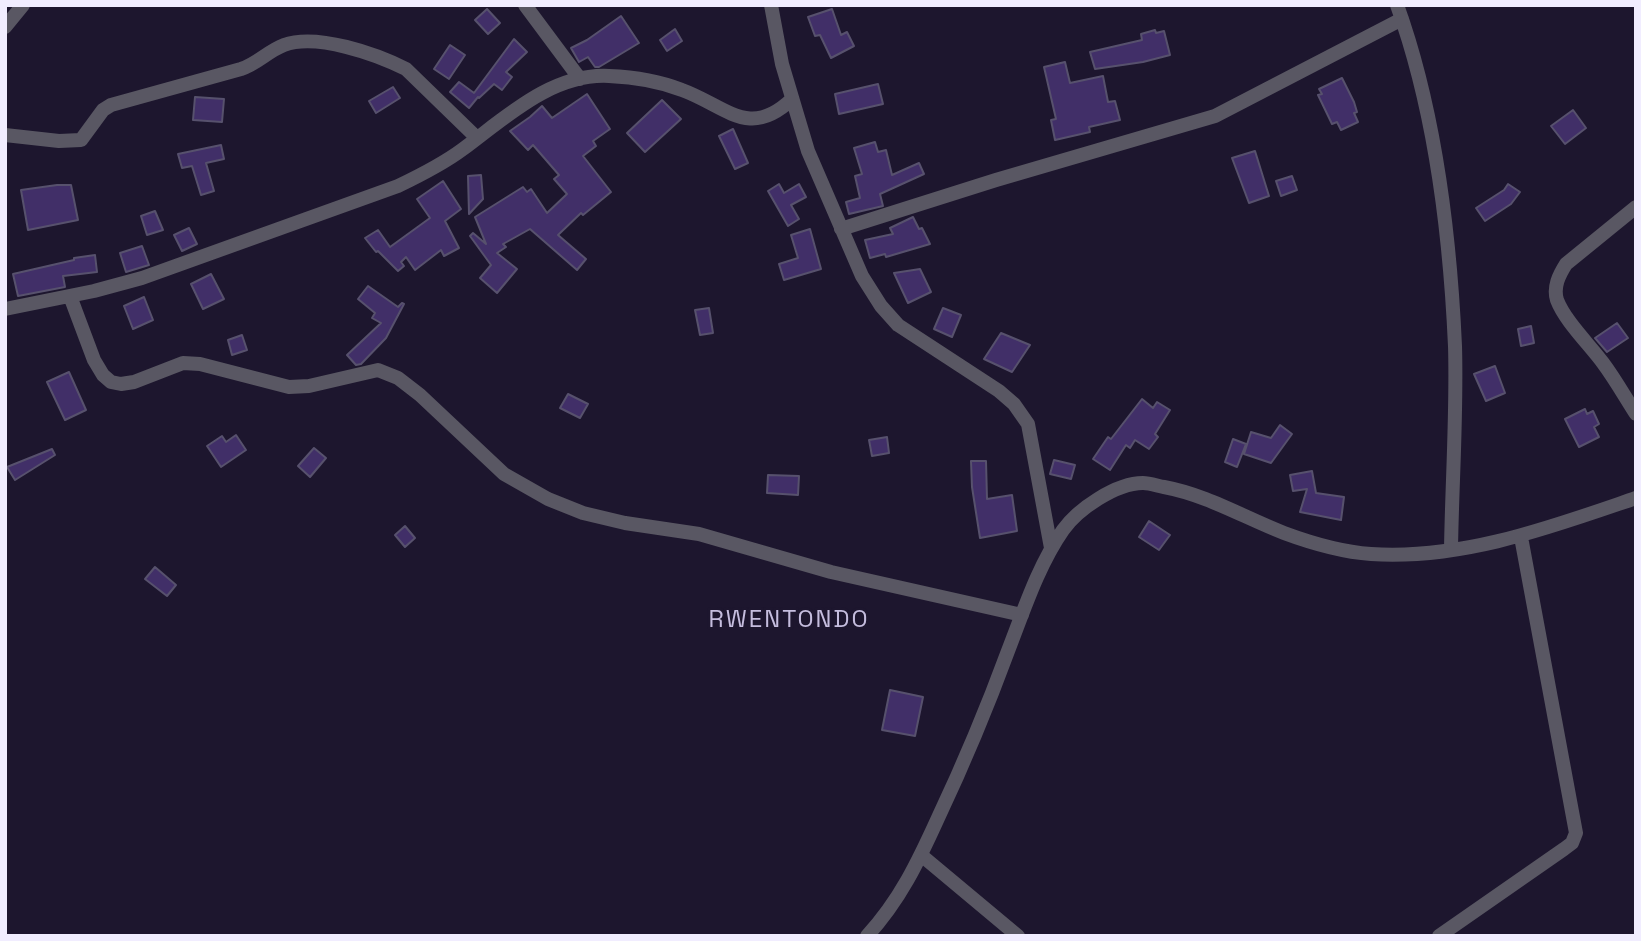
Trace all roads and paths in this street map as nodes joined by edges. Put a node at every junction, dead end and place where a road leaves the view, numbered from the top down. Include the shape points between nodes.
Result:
1 (23, 5) edge
2 (525, 5) edge
3 (771, 5) edge
4 (1400, 12) edge
5 (5, 27) edge
6 (580, 79) junction
7 (792, 99) junction
8 (5, 135) edge
9 (477, 138) junction
10 (1636, 207) edge
11 (841, 229) junction
12 (70, 296) junction
13 (5, 309) edge
14 (1636, 414) edge
15 (1636, 498) edge
16 (1521, 537) junction
17 (1051, 548) junction
18 (1451, 549) junction
19 (1022, 615) junction
20 (921, 855) junction
21 (867, 936) edge
22 (1018, 936) edge
23 (1439, 936) edge

1 - 5 street
2 - 6 street
3 - 7 street
4 - 11 street via 1216,116
4 - 18 street via 1422,93 1448,248 1455,348
6 - 7 street via 606,76 652,81 744,118 764,118
6 - 9 street via 531,99
7 - 11 street
8 - 9 street via 81,140 111,105 241,69 281,46 305,42 339,46 406,69
9 - 12 street via 431,171 398,186 142,278
10 - 14 street via 1566,264 1556,287 1565,313
11 - 17 street via 862,276 898,325 999,391 1028,424
12 - 13 street
12 - 19 street via 94,360 111,382 134,382 183,363 289,387 378,370 420,395 504,474 571,508 625,523 699,534 831,572
15 - 16 street
16 - 18 street
16 - 23 street via 1576,834 1564,849
17 - 18 street via 1073,516 1105,494 1142,483 1185,491 1328,547 1370,554
17 - 19 street
19 - 20 street via 971,750
20 - 21 street via 909,881
20 - 22 street

